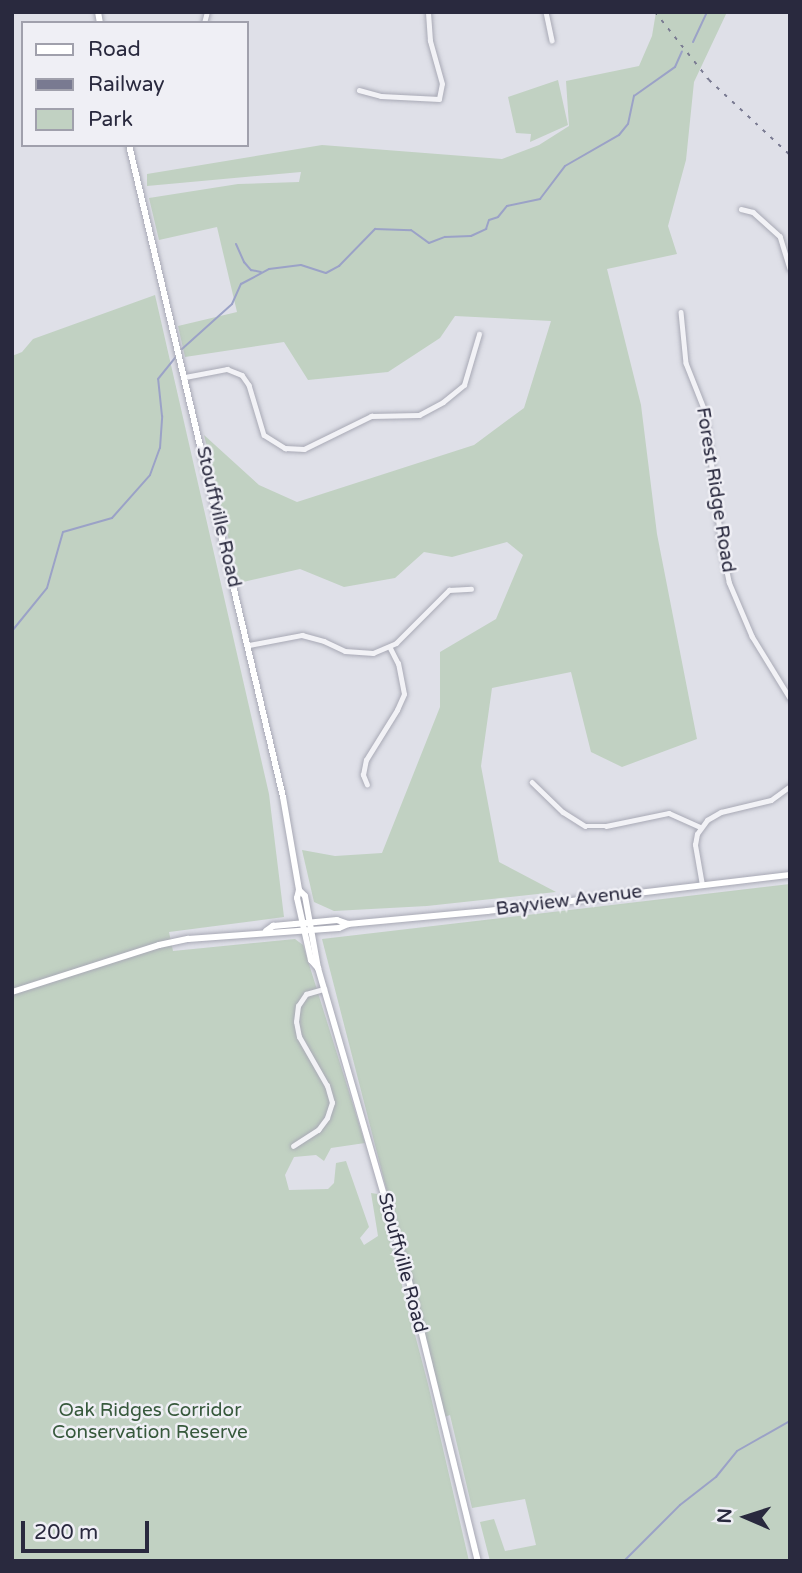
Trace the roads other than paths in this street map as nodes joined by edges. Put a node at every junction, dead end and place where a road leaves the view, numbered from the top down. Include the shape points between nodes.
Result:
1 (428, 12) edge
2 (546, 12) edge
3 (552, 40) dead end
4 (359, 90) dead end
5 (129, 147) edge
6 (741, 209) dead end
7 (790, 269) edge
8 (681, 312) dead end
9 (479, 334) dead end
10 (185, 377) junction
11 (471, 589) dead end
12 (249, 645) junction
13 (390, 648) junction
14 (790, 698) edge
15 (532, 782) dead end
16 (367, 785) dead end
17 (790, 786) edge
18 (701, 827) junction
19 (790, 875) edge
20 (702, 885) junction
21 (307, 923) junction
22 (348, 924) junction
23 (266, 931) junction
24 (308, 931) junction
25 (324, 989) junction
26 (12, 992) edge
27 (293, 1146) dead end
28 (478, 1561) edge

1 - 4 street via 429,40 442,84 439,99 381,96
2 - 3 street
5 - 10 main road, Stouffville Road
6 - 7 street via 753,212 780,236
8 - 14 street, Forest Ridge Road via 686,363 705,411 729,582 752,636
9 - 10 street via 464,385 443,402 419,415 371,416 304,449 285,448 264,435 242,375 227,369
10 - 12 main road, Stouffville Road
11 - 13 street via 449,590
12 - 13 street via 302,635 355,653
12 - 21 main road, Stouffville Road via 283,797 297,898
13 - 16 street via 404,694 370,749 363,767
15 - 18 street via 563,812 586,826 669,813
17 - 18 street via 772,800 712,816
18 - 20 street via 695,845
19 - 20 main road, Bayview Avenue
20 - 22 main road, Bayview Avenue
21 - 22 main road, Bayview Avenue via 337,920
21 - 23 main road, Bayview Avenue via 273,926
21 - 24 main road, Stouffville Road
22 - 24 main road, Bayview Avenue
23 - 24 main road, Bayview Avenue
23 - 26 main road, Bayview Avenue via 159,945
24 - 25 main road, Stouffville Road via 311,960
25 - 27 street via 306,994 296,1022 332,1103 322,1125
25 - 28 main road, Stouffville Road via 408,1277

